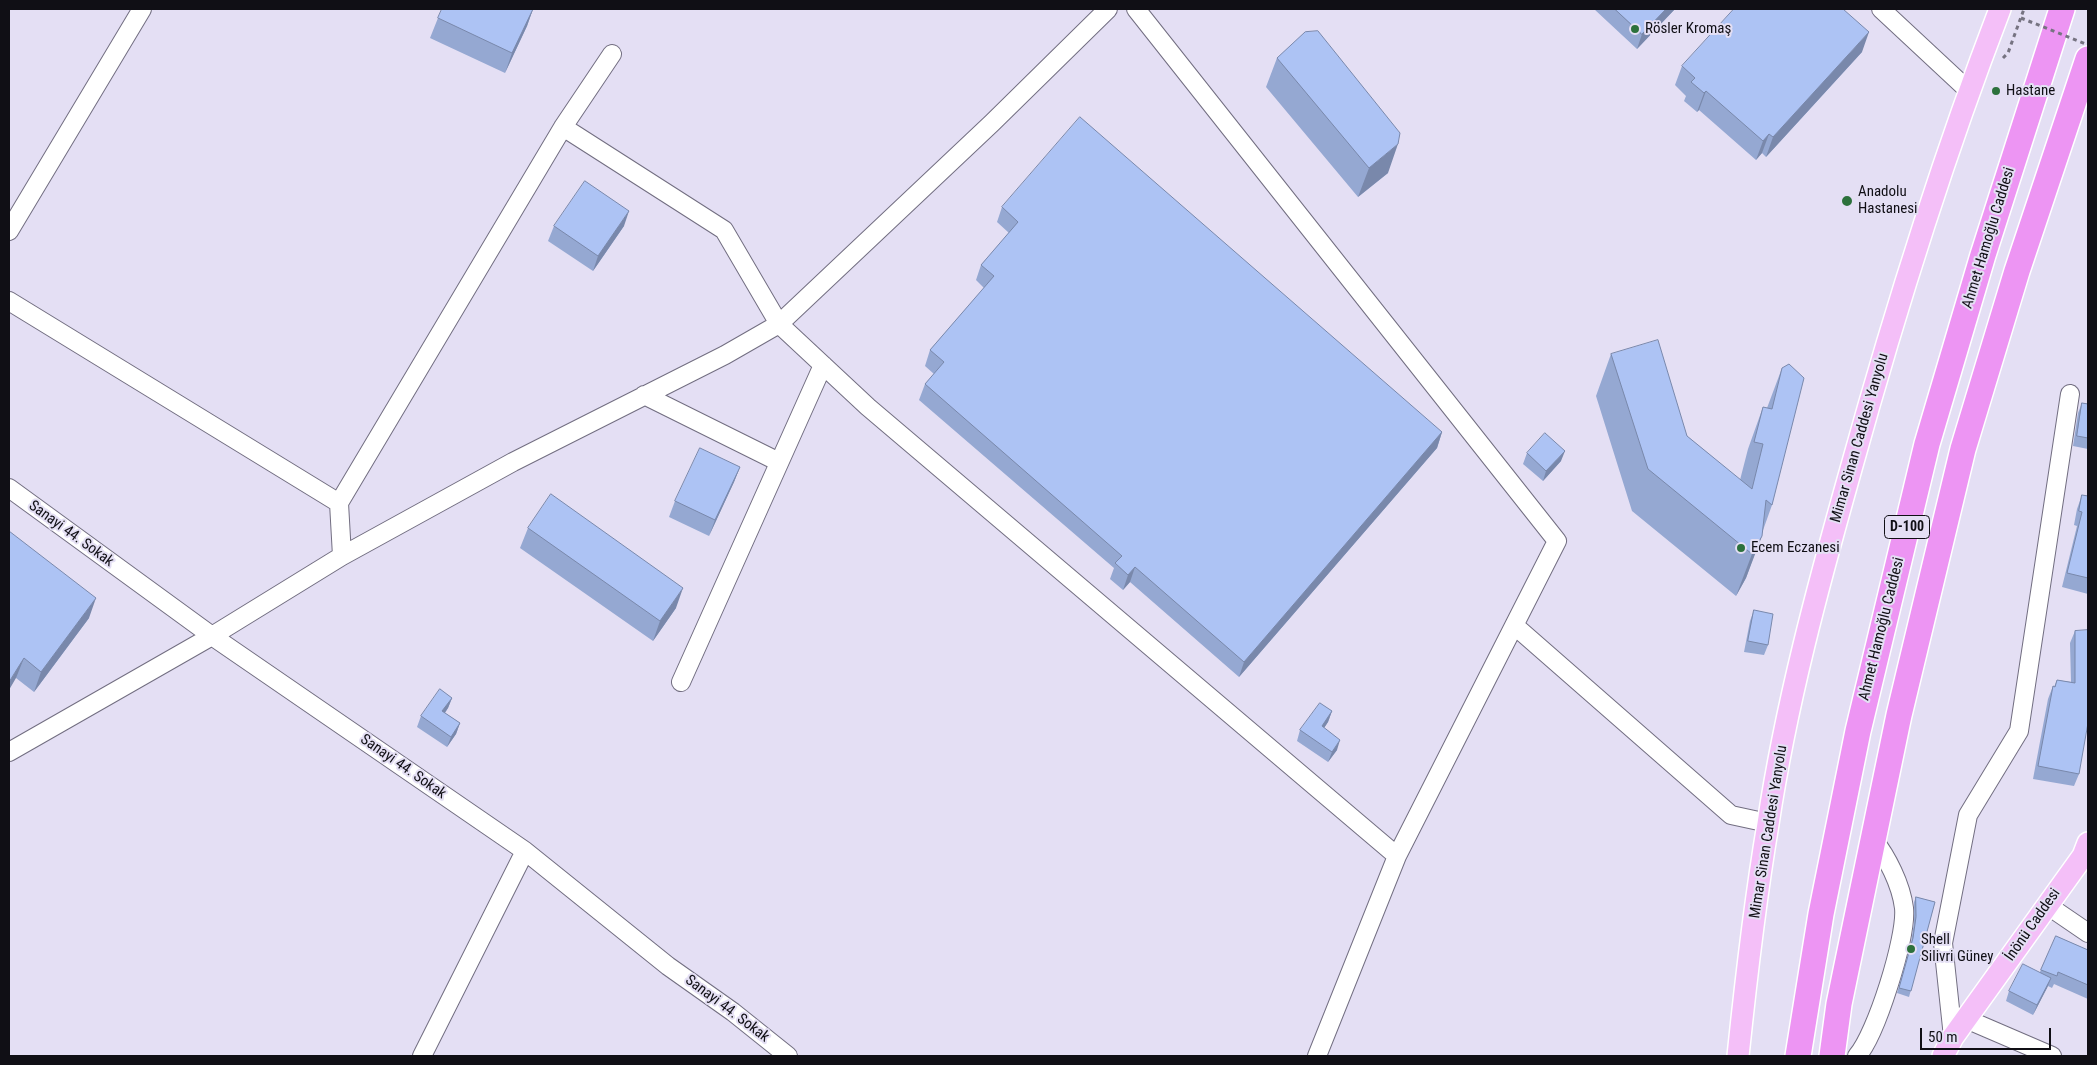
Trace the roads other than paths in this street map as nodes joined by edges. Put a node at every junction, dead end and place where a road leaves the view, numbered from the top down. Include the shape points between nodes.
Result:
1 (142, 9) edge
2 (1108, 9) edge
3 (1136, 9) edge
4 (1881, 9) edge
5 (2000, 9) edge
6 (2062, 9) edge
7 (612, 54) dead end
8 (2088, 59) edge
9 (1969, 92) junction
10 (564, 128) junction
11 (9, 231) edge
12 (9, 301) edge
13 (779, 324) junction
14 (822, 365) junction
15 (2070, 394) dead end
16 (644, 395) junction
17 (779, 462) junction
18 (9, 488) edge
19 (339, 502) junction
20 (342, 556) junction
21 (1515, 626) junction
22 (212, 636) junction
23 (681, 682) dead end
24 (9, 752) edge
25 (1768, 823) junction
26 (1873, 839) junction
27 (2088, 844) edge
28 (525, 852) junction
29 (1397, 856) junction
30 (2047, 905) junction
31 (2088, 933) edge
32 (1966, 1019) junction
33 (1953, 1036) junction
34 (422, 1056) edge
35 (788, 1056) edge
36 (1317, 1056) edge
37 (1738, 1056) edge
38 (1798, 1056) edge
39 (1832, 1056) edge
40 (1857, 1056) edge
41 (1943, 1056) edge
42 (2052, 1056) edge

1 - 11 street
2 - 13 street
3 - 21 street via 1557,541
4 - 9 street
5 - 9 main road, Mimar Sinan Caddesi Yanyolu
6 - 38 highway, Ahmet Hamoğlu Caddesi / D-100 via 1983,255 1927,444 1858,731 1820,914
7 - 10 street
8 - 26 highway, D-100 via 2017,271 1963,448 1898,715
9 - 25 main road, Mimar Sinan Caddesi Yanyolu via 1894,314 1828,550 1785,732
10 - 13 street via 724,230
10 - 19 street
12 - 19 street
13 - 14 street
13 - 16 street
14 - 17 street
14 - 29 street
15 - 33 street via 2018,731 1968,815 1943,943
16 - 17 street
16 - 20 street via 513,462
17 - 23 street
18 - 22 street, Sanayi 44. Sokak
19 - 20 street
20 - 22 street
21 - 25 street via 1731,815
21 - 29 street
22 - 24 street
22 - 28 street, Sanayi 44. Sokak
25 - 37 main road, Mimar Sinan Caddesi Yanyolu
26 - 39 highway, D-100 via 1839,1004
26 - 40 street via 1884,853 1894,878 1904,908 1903,927 1879,1016
27 - 30 main road, İnönü Caddesi via 2083,856
28 - 34 street
28 - 35 street, Sanayi 44. Sokak
29 - 36 street
30 - 31 street
30 - 32 main road, İnönü Caddesi
32 - 33 main road, İnönü Caddesi
32 - 42 street
33 - 41 main road, İnönü Caddesi

